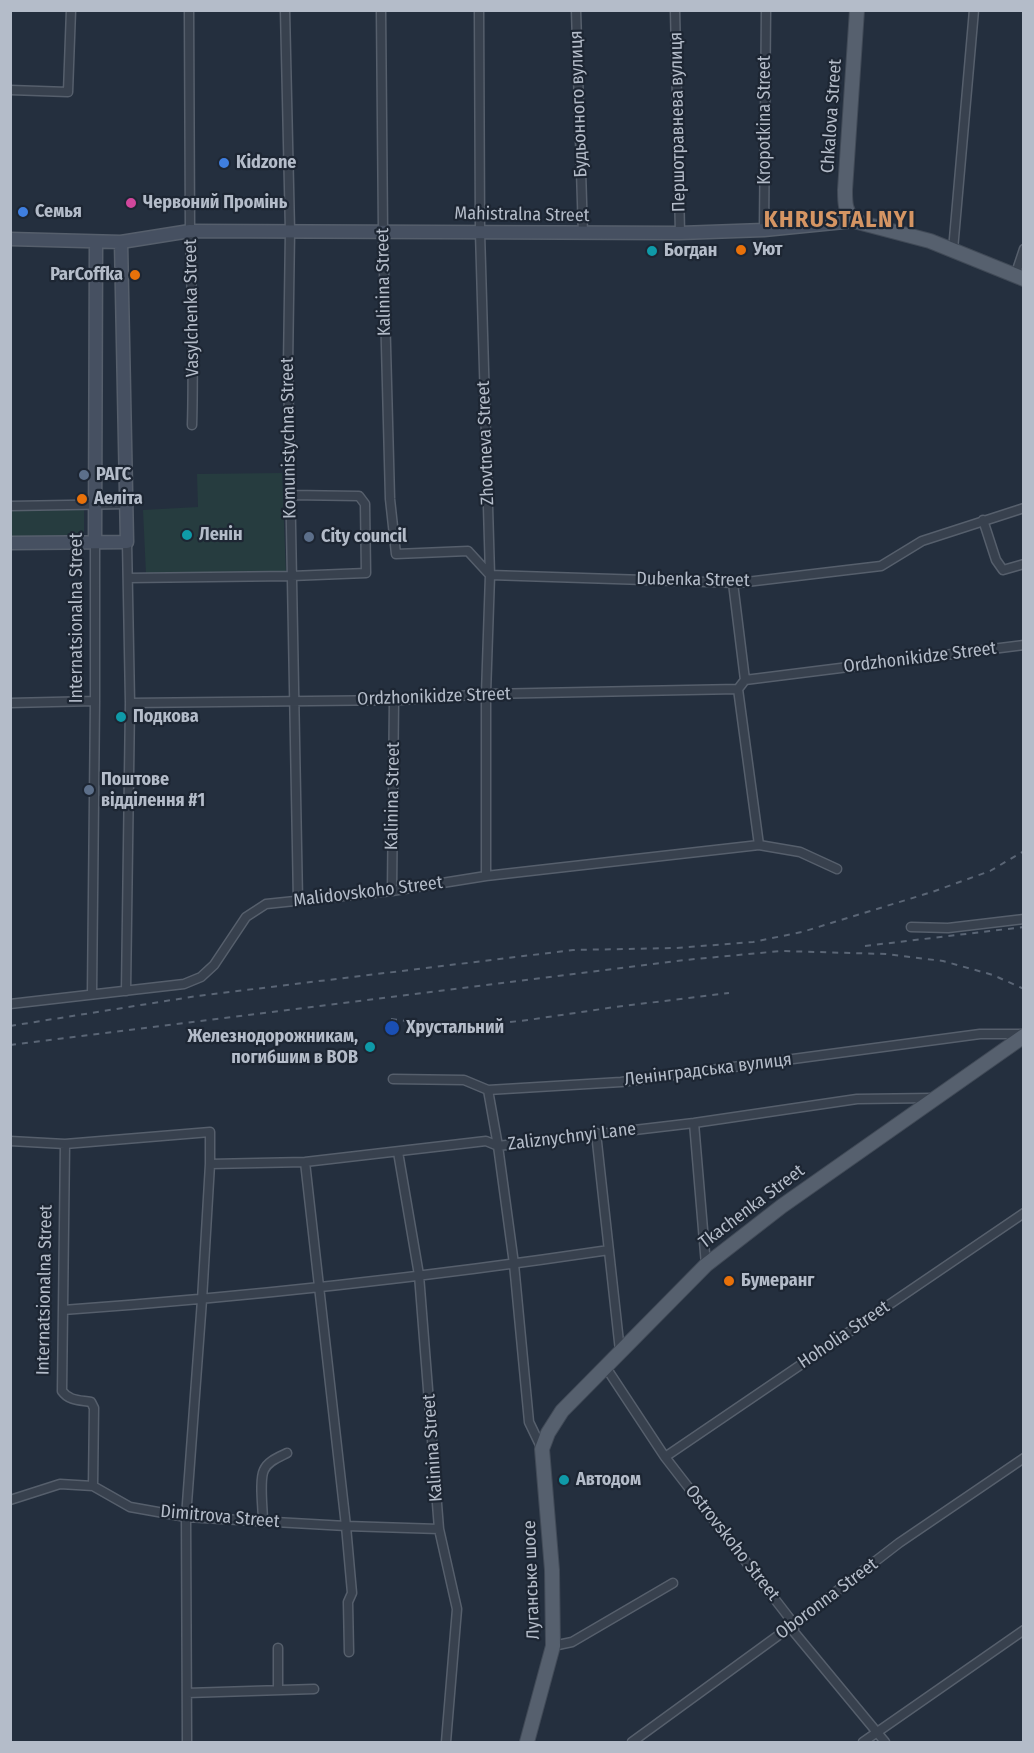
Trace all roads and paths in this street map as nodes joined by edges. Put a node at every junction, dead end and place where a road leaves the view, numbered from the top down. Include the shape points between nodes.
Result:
1 (71, 10) edge
2 (189, 10) edge
3 (285, 10) edge
4 (381, 10) edge
5 (478, 10) edge
6 (576, 10) edge
7 (675, 10) edge
8 (766, 10) edge
9 (857, 10) edge
10 (974, 10) edge
11 (10, 90) edge
12 (854, 221) junction
13 (764, 230) junction
14 (190, 231) junction
15 (290, 231) junction
16 (383, 232) junction
17 (480, 232) junction
18 (680, 233) junction
19 (583, 234) junction
20 (10, 239) edge
21 (96, 242) junction
22 (121, 242) junction
23 (1023, 249) edge
24 (953, 250) junction
25 (1019, 278) edge
26 (192, 425) dead end
27 (290, 495) junction
28 (94, 504) junction
29 (126, 504) junction
30 (10, 506) edge
31 (1023, 508) edge
32 (983, 520) junction
33 (95, 541) junction
34 (127, 542) junction
35 (10, 543) edge
36 (1023, 564) edge
37 (490, 575) junction
38 (291, 576) junction
39 (128, 578) junction
40 (733, 583) junction
41 (1023, 645) edge
42 (745, 680) junction
43 (738, 689) junction
44 (486, 694) junction
45 (394, 700) junction
46 (95, 702) junction
47 (296, 702) junction
48 (10, 703) edge
49 (130, 704) junction
50 (759, 845) junction
51 (837, 869) dead end
52 (486, 876) junction
53 (392, 891) junction
54 (298, 901) junction
55 (1023, 919) edge
56 (911, 927) dead end
57 (126, 991) junction
58 (92, 994) junction
59 (10, 1004) edge
60 (1023, 1035) edge
61 (393, 1079) dead end
62 (488, 1090) junction
63 (933, 1098) junction
64 (694, 1123) junction
65 (596, 1133) junction
66 (10, 1141) edge
67 (64, 1144) junction
68 (498, 1146) junction
69 (398, 1152) junction
70 (305, 1162) junction
71 (210, 1164) junction
72 (1023, 1213) edge
73 (609, 1250) junction
74 (514, 1264) junction
75 (706, 1265) junction
76 (419, 1275) junction
77 (320, 1288) junction
78 (202, 1300) junction
79 (63, 1310) junction
80 (620, 1351) junction
81 (605, 1366) junction
82 (542, 1449) junction
83 (286, 1454) dead end
84 (665, 1457) junction
85 (1023, 1458) edge
86 (93, 1486) junction
87 (10, 1500) edge
88 (186, 1517) junction
89 (263, 1522) junction
90 (346, 1526) junction
91 (439, 1529) junction
92 (673, 1583) dead end
93 (794, 1624) junction
94 (1023, 1630) edge
95 (553, 1646) junction
96 (278, 1648) dead end
97 (349, 1652) dead end
98 (314, 1689) dead end
99 (278, 1690) junction
100 (188, 1693) junction
101 (877, 1733) junction
102 (187, 1743) edge
103 (446, 1743) edge
104 (527, 1743) edge
105 (632, 1743) edge
106 (863, 1743) edge
107 (885, 1743) edge

1 - 11 street via 68,92
2 - 14 street, Vasylchenka Street
3 - 15 street, Komunistychna Street
4 - 16 street, Kalinina Street
5 - 17 street, Zhovtneva Street
6 - 19 street, Будьонного вулиця
7 - 18 street, Першотравнева вулиця
8 - 13 street, Kropotkina Street
9 - 12 main road, Chkalova Street via 845,204
10 - 24 street
12 - 13 street, Mahistralna Street
12 - 24 main road, Mahistralna Street
13 - 18 street, Mahistralna Street
14 - 15 street, Mahistralna Street
14 - 22 street, Mahistralna Street
14 - 26 street, Vasylchenka Street
15 - 16 street, Mahistralna Street
15 - 27 street, Komunistychna Street
16 - 17 street, Mahistralna Street
16 - 37 street, Kalinina Street via 390,499 396,554 468,551
17 - 19 street, Mahistralna Street
17 - 37 street, Zhovtneva Street
18 - 19 street, Mahistralna Street
20 - 21 street, Mahistralna Street
21 - 22 street, Mahistralna Street
21 - 28 street, Internatsionalna Street
22 - 29 street
23 - 25 street
24 - 25 main road, Mahistralna Street
27 - 38 street, Komunistychna Street
27 - 38 street via 363,498 366,573
28 - 29 street
28 - 30 street
28 - 33 street, Internatsionalna Street
29 - 34 street
31 - 32 street, Dubenka Street
32 - 36 street via 1003,570
32 - 40 street, Dubenka Street via 922,541 881,566
33 - 34 street
33 - 35 street
33 - 46 street, Internatsionalna Street
34 - 39 street
37 - 40 street, Dubenka Street
37 - 44 street, Zhovtneva Street
38 - 39 street
38 - 47 street, Komunistychna Street
39 - 49 street
40 - 42 street
41 - 42 street, Ordzhonikidze Street
42 - 43 street
43 - 44 street, Ordzhonikidze Street
43 - 50 street
44 - 45 street, Ordzhonikidze Street
44 - 52 street, Zhovtneva Street
45 - 47 street, Ordzhonikidze Street
45 - 53 street, Kalinina Street
46 - 48 street
46 - 58 street, Internatsionalna Street
47 - 49 street, Ordzhonikidze Street
47 - 54 street, Komunistychna Street
49 - 57 street
50 - 51 street, Malidovskoho Street via 800,852
50 - 52 street, Malidovskoho Street
52 - 53 street, Malidovskoho Street
53 - 54 street, Malidovskoho Street
54 - 57 street, Malidovskoho Street via 266,904 246,917 214,965 201,977 184,984
55 - 56 street via 948,928
57 - 58 street, Malidovskoho Street
58 - 59 street, Malidovskoho Street
60 - 62 street, Ленінградська вулиця via 980,1034 621,1082
60 - 63 main road, Tkachenka Street
61 - 62 street, Ленінградська вулиця via 464,1080
62 - 68 street
63 - 64 street, Zaliznychnyi Lane via 857,1100
63 - 75 main road, Tkachenka Street
64 - 65 street, Zaliznychnyi Lane
64 - 75 street
65 - 68 street, Zaliznychnyi Lane
65 - 73 street
66 - 67 street
67 - 71 street via 210,1132
67 - 79 street, Internatsionalna Street
68 - 69 street, Zaliznychnyi Lane via 486,1141
68 - 74 street
69 - 70 street, Zaliznychnyi Lane
69 - 76 street, Kalinina Street
70 - 71 street, Zaliznychnyi Lane
70 - 77 street
71 - 78 street
72 - 84 street, Hoholia Street
73 - 74 street
73 - 80 street
74 - 76 street
74 - 82 street via 529,1422
75 - 80 main road, Tkachenka Street
76 - 77 street
76 - 91 street, Kalinina Street
77 - 78 street
77 - 90 street
78 - 79 street
78 - 88 street
79 - 86 street, Internatsionalna Street via 62,1390 75,1400 92,1402 94,1408
80 - 81 main road, Tkachenka Street
81 - 82 main road, Tkachenka Street via 562,1411
81 - 84 street, Ostrovskoho Street
82 - 95 main road, Луганське шосе via 552,1570
83 - 89 street via 264,1468
84 - 93 street, Ostrovskoho Street
85 - 93 street, Oboronna Street via 899,1543
86 - 87 street, Dimitrova Street via 60,1484
86 - 88 street, Dimitrova Street via 129,1507
88 - 89 street, Dimitrova Street
88 - 100 street
89 - 90 street, Dimitrova Street
90 - 91 street, Dimitrova Street
90 - 97 street via 352,1593 348,1602
91 - 103 street, Kalinina Street via 457,1609
92 - 95 street via 572,1642
93 - 101 street, Ostrovskoho Street via 794,1632
93 - 105 street, Oboronna Street
94 - 101 street
95 - 104 main road, Луганське шосе
96 - 99 street
98 - 99 street
99 - 100 street
100 - 102 street
101 - 106 street
101 - 107 street, Ostrovskoho Street

